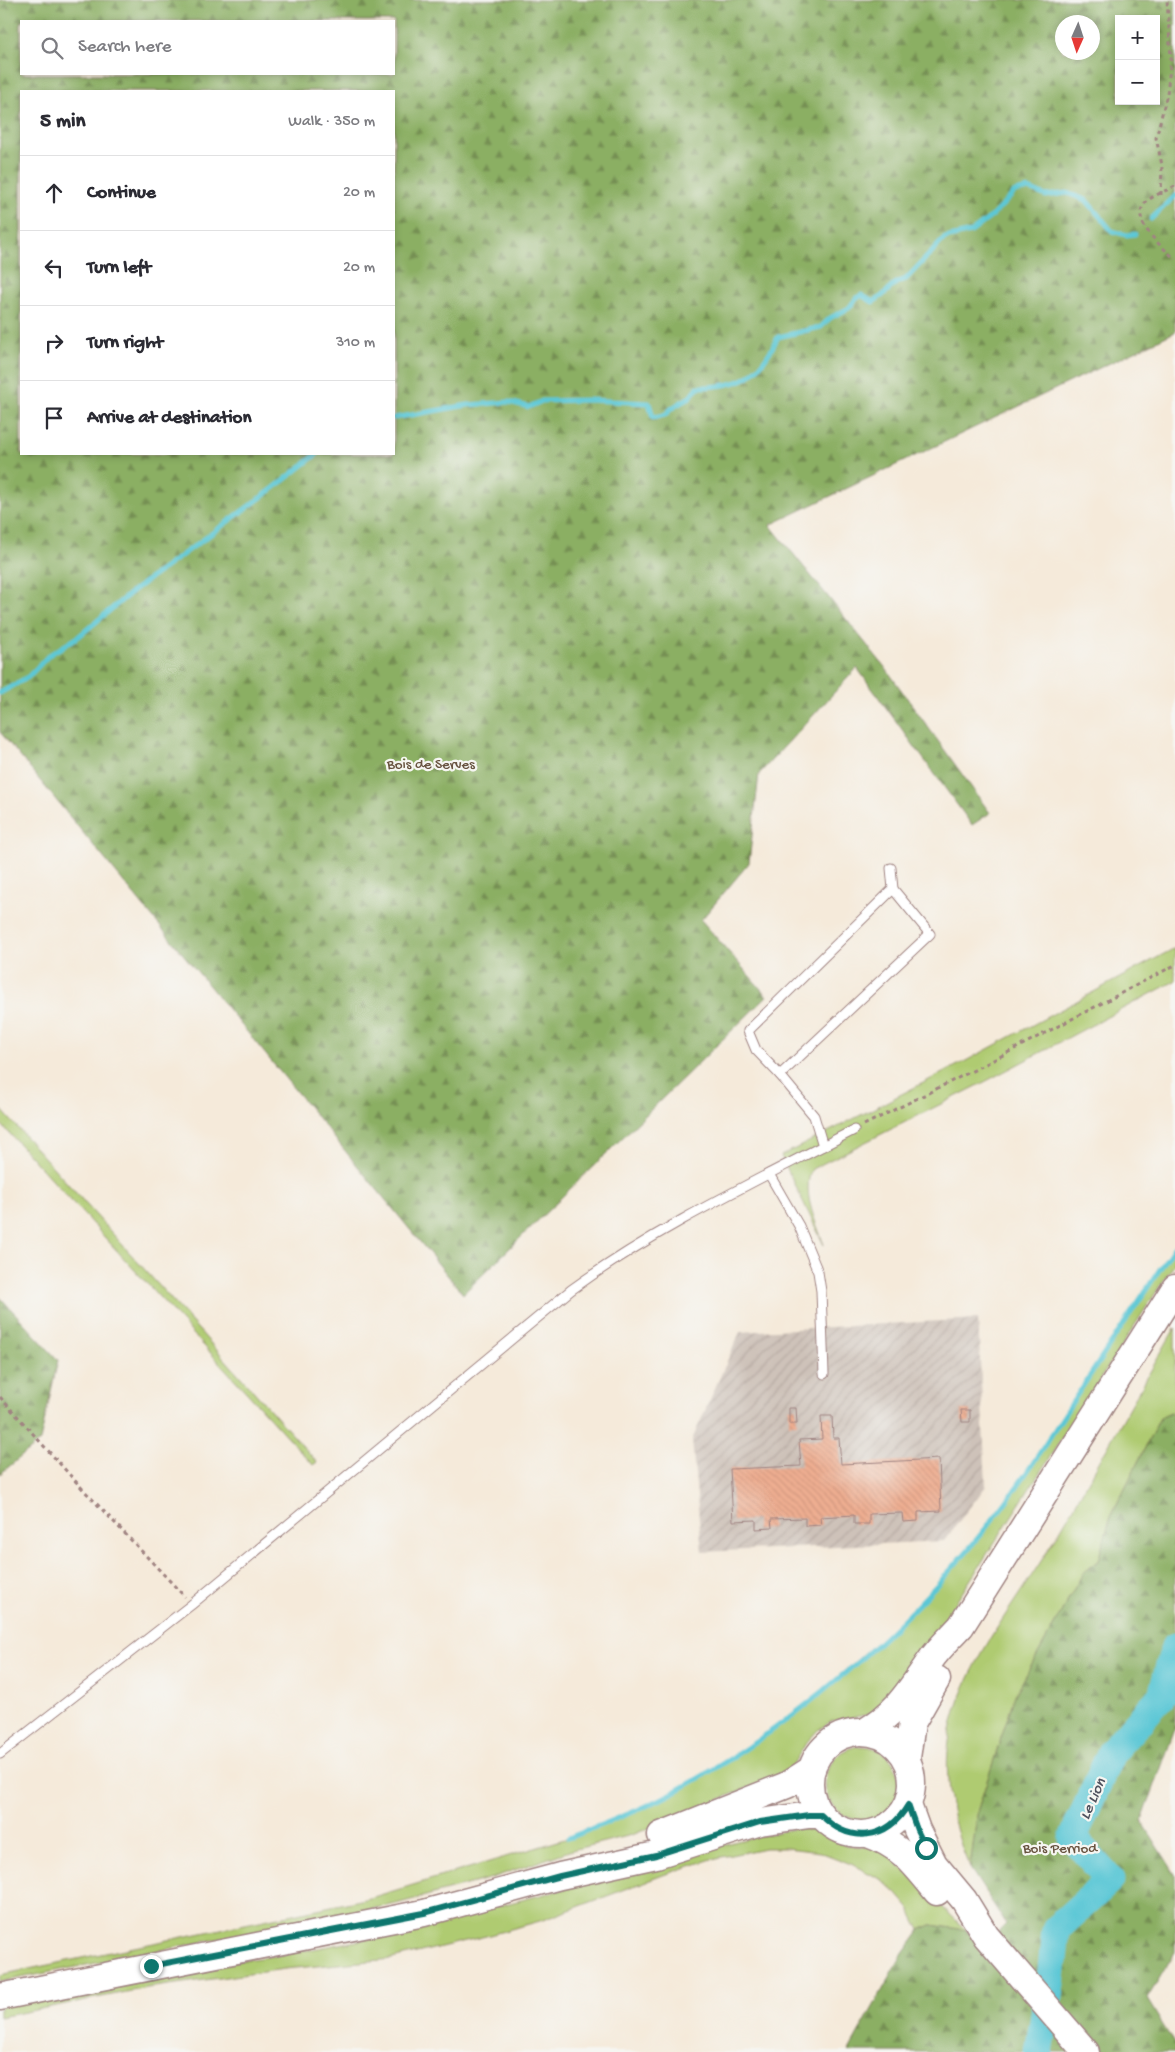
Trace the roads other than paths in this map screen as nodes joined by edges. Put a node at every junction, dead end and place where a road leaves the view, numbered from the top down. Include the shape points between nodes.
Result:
1 (891, 868) dead end
2 (893, 889) junction
3 (780, 1075) junction
4 (854, 1130) road end
5 (823, 1146) junction
6 (769, 1174) junction
7 (1175, 1288) edge
8 (824, 1374) dead end
9 (961, 1626) junction
10 (864, 1732) junction
11 (0, 1754) edge
12 (907, 1758) junction
13 (812, 1769) junction
14 (908, 1805) junction
15 (821, 1815) junction
16 (868, 1834) junction
17 (560, 1876) junction
18 (986, 1936) junction
19 (0, 1997) edge
20 (1086, 2052) edge

1 - 2 lane
2 - 3 lane via 748,1031 756,1050
2 - 3 lane via 930,934
3 - 5 lane via 814,1116
4 - 5 lane
5 - 6 lane
6 - 8 lane via 799,1226 818,1272
6 - 11 lane via 655,1235 571,1290 191,1605
7 - 9 main road
9 - 10 main road via 897,1707
9 - 12 main road via 944,1667 912,1723
10 - 12 main road via 885,1738 898,1746
10 - 13 main road via 836,1739 821,1752
12 - 14 main road via 913,1782
13 - 15 main road via 811,1793
13 - 17 main road via 787,1785
14 - 16 main road via 896,1821 883,1830
14 - 18 main road via 934,1864 964,1900
15 - 16 main road via 832,1826 847,1833
15 - 17 main road via 760,1822 656,1855
16 - 18 main road via 900,1850 952,1909
17 - 19 main road via 398,1919
18 - 20 main road

